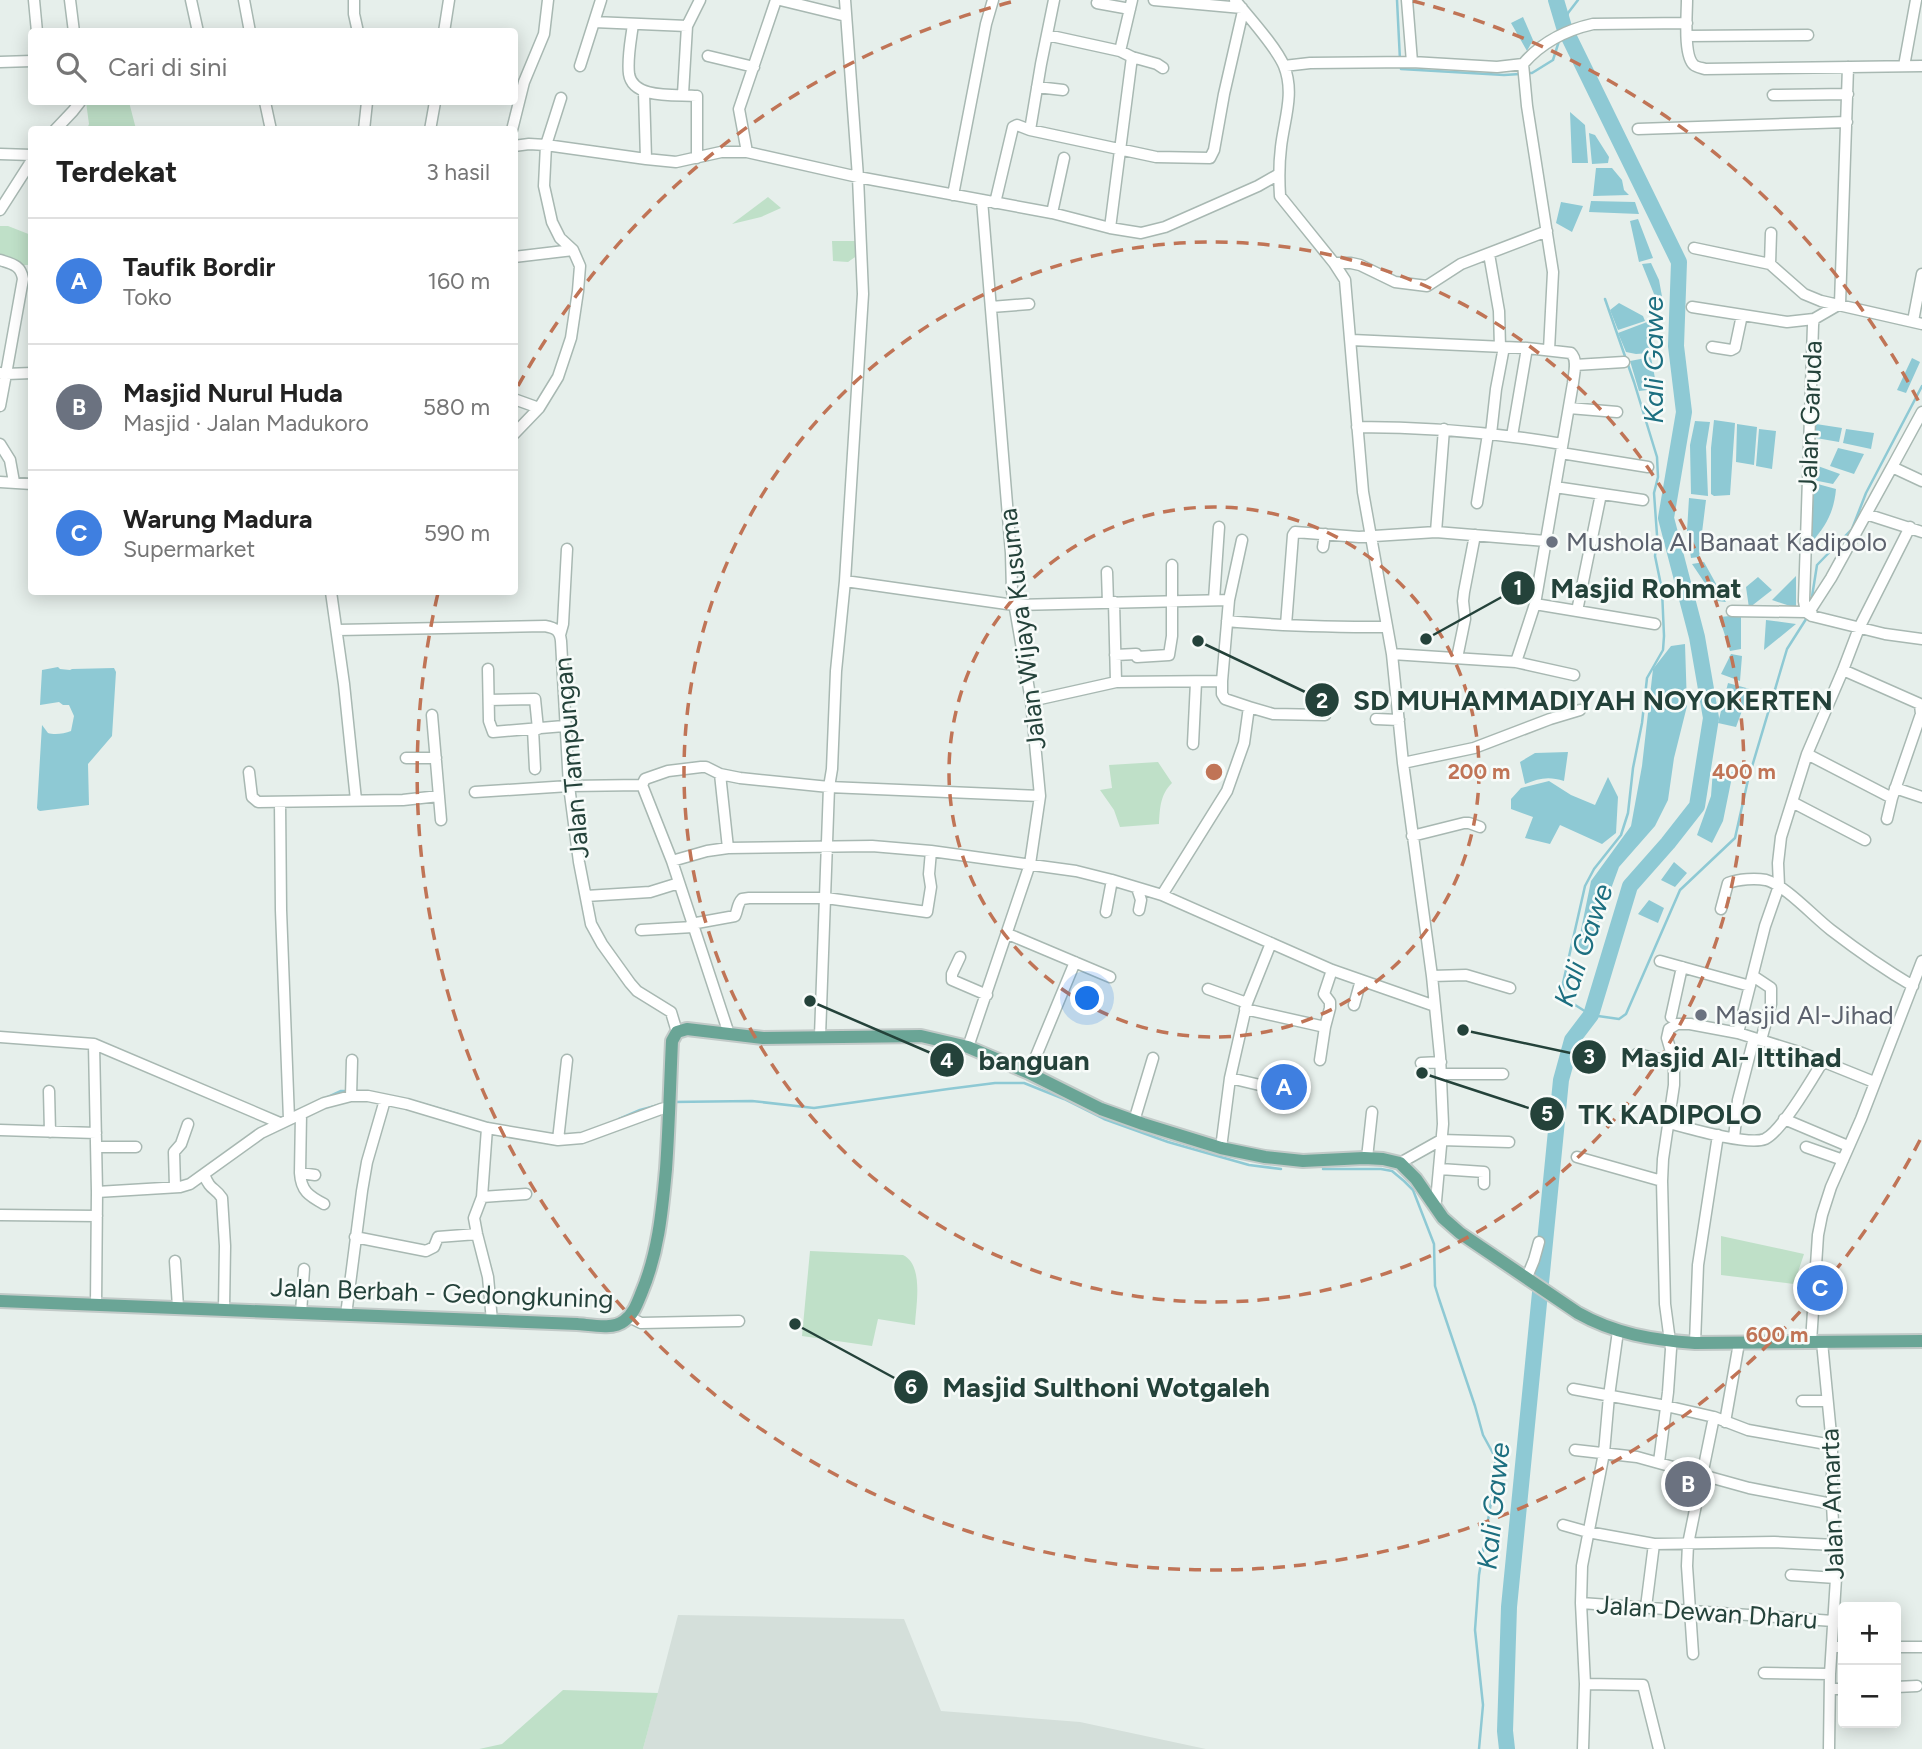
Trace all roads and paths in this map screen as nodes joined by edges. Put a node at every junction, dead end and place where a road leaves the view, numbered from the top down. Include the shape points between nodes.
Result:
1 (34, 0) edge
2 (70, 0) edge
3 (191, 0) edge
4 (244, 0) edge
5 (354, 0) edge
6 (449, 0) edge
7 (548, 0) edge
8 (601, 0) edge
9 (700, 0) edge
10 (778, 0) edge
11 (845, 0) edge
12 (993, 0) edge
13 (1054, 0) edge
14 (1154, 0) edge
15 (1407, 0) edge
16 (1687, 0) edge
17 (1916, 0) edge
18 (1097, 3) dead end
19 (1131, 5) edge
20 (1240, 6) edge
21 (845, 16) junction
22 (594, 22) junction
23 (1686, 23) junction
24 (633, 24) junction
25 (687, 26) junction
26 (37, 28) edge
27 (74, 28) edge
28 (197, 28) edge
29 (249, 28) edge
30 (357, 28) edge
31 (445, 28) edge
32 (1047, 35) junction
33 (1808, 35) dead end
34 (1687, 36) junction
35 (1120, 51) junction
36 (708, 56) dead end
37 (1132, 57) junction
38 (28, 61) edge
39 (0, 62) edge
40 (1403, 62) junction
41 (580, 66) dead end
42 (1284, 66) junction
43 (1523, 66) junction
44 (1904, 66) junction
45 (1922, 66) edge
46 (754, 67) junction
47 (1849, 67) junction
48 (1163, 68) dead end
49 (1037, 87) junction
50 (1063, 90) dead end
51 (644, 92) junction
52 (683, 94) junction
53 (1848, 94) junction
54 (1773, 95) dead end
55 (561, 98) dead end
56 (77, 105) edge
57 (266, 105) edge
58 (367, 105) edge
59 (434, 105) edge
60 (1847, 122) junction
61 (59, 126) edge
62 (270, 126) edge
63 (364, 126) edge
64 (431, 126) edge
65 (513, 126) edge
66 (1638, 129) dead end
67 (1030, 130) junction
68 (518, 145) edge
69 (546, 145) junction
70 (1120, 149) junction
71 (747, 152) junction
72 (0, 154) edge
73 (28, 158) edge
74 (697, 158) junction
75 (1064, 158) dead end
76 (646, 159) junction
77 (28, 164) edge
78 (1279, 174) junction
79 (858, 177) junction
80 (1258, 186) junction
81 (953, 195) junction
82 (1280, 196) junction
83 (982, 200) junction
84 (995, 203) junction
85 (0, 210) edge
86 (1052, 213) junction
87 (1110, 228) junction
88 (1547, 231) junction
89 (1771, 233) dead end
90 (1694, 248) dead end
91 (573, 250) junction
92 (1489, 254) junction
93 (518, 257) edge
94 (0, 260) edge
95 (1334, 263) junction
96 (1770, 264) junction
97 (1922, 274) edge
98 (1029, 304) dead end
99 (1840, 304) junction
100 (991, 307) junction
101 (1692, 307) dead end
102 (1742, 315) junction
103 (1814, 319) junction
104 (1918, 322) edge
105 (1352, 340) junction
106 (1502, 347) junction
107 (1712, 347) dead end
108 (1527, 348) junction
109 (1549, 350) junction
110 (1624, 362) dead end
111 (1575, 365) junction
112 (28, 373) edge
113 (3, 374) edge
114 (518, 400) edge
115 (0, 406) edge
116 (539, 408) junction
117 (1569, 408) junction
118 (1617, 412) dead end
119 (1921, 417) edge
120 (1357, 427) junction
121 (1444, 429) junction
122 (518, 430) edge
123 (1489, 434) junction
124 (1512, 436) junction
125 (0, 444) edge
126 (1562, 449) junction
127 (1648, 467) dead end
128 (1892, 467) junction
129 (1922, 481) edge
130 (0, 482) edge
131 (14, 482) junction
132 (28, 484) edge
133 (1555, 487) junction
134 (1601, 494) junction
135 (1643, 500) dead end
136 (1477, 503) dead end
137 (1866, 514) junction
138 (1219, 527) dead end
139 (1910, 527) junction
140 (1436, 532) junction
141 (1922, 532) edge
142 (1325, 534) junction
143 (1475, 535) junction
144 (1370, 537) junction
145 (1242, 540) dead end
146 (1546, 541) junction
147 (1323, 547) dead end
148 (567, 549) dead end
149 (1172, 565) dead end
150 (1107, 572) dead end
151 (845, 581) junction
152 (331, 595) edge
153 (1214, 600) junction
154 (1229, 600) junction
155 (1173, 601) junction
156 (1111, 602) junction
157 (1535, 604) junction
158 (1014, 605) junction
159 (1577, 611) junction
160 (1732, 611) dead end
161 (1809, 614) junction
162 (1227, 621) junction
163 (1655, 624) dead end
164 (1286, 625) junction
165 (1387, 627) junction
166 (1859, 628) junction
167 (337, 630) junction
168 (560, 635) junction
169 (1922, 639) edge
170 (1392, 654) junction
171 (1115, 655) junction
172 (1457, 658) junction
173 (1516, 662) junction
174 (488, 669) dead end
175 (1843, 670) junction
176 (1574, 675) dead end
177 (1222, 681) junction
178 (1116, 682) junction
179 (1196, 682) junction
180 (489, 700) junction
181 (1031, 701) junction
182 (1250, 707) junction
183 (1580, 710) dead end
184 (432, 715) dead end
185 (1325, 715) dead end
186 (1376, 719) dead end
187 (1399, 720) junction
188 (564, 726) junction
189 (536, 729) junction
190 (1193, 744) dead end
191 (1807, 754) junction
192 (406, 758) dead end
193 (436, 758) junction
194 (1403, 763) junction
195 (535, 769) dead end
196 (249, 772) dead end
197 (720, 774) junction
198 (642, 785) junction
199 (569, 786) junction
200 (829, 787) junction
201 (475, 792) dead end
202 (1893, 793) junction
203 (439, 796) junction
204 (1040, 796) junction
205 (1922, 797) edge
206 (356, 800) junction
207 (280, 802) junction
208 (1792, 802) junction
209 (1887, 819) dead end
210 (441, 820) dead end
211 (1480, 827) dead end
212 (1412, 836) junction
213 (1865, 840) dead end
214 (828, 845) junction
215 (728, 848) junction
216 (930, 851) junction
217 (672, 861) junction
218 (1030, 864) junction
219 (1112, 880) junction
220 (679, 883) junction
221 (1779, 886) junction
222 (1137, 888) junction
223 (1162, 895) junction
224 (586, 896) junction
225 (825, 898) junction
226 (1139, 909) dead end
227 (1721, 909) dead end
228 (1106, 912) dead end
229 (692, 926) junction
230 (641, 930) dead end
231 (1007, 934) junction
232 (1271, 943) junction
233 (960, 957) dead end
234 (1074, 961) junction
235 (1660, 961) dead end
236 (1922, 961) edge
237 (1682, 967) junction
238 (1332, 970) junction
239 (1432, 976) junction
240 (1110, 977) dead end
241 (1361, 980) junction
242 (1751, 981) junction
243 (1913, 986) junction
244 (1510, 988) dead end
245 (1208, 989) dead end
246 (987, 995) junction
247 (1354, 1004) dead end
248 (1246, 1006) junction
249 (1435, 1006) junction
250 (1671, 1017) dead end
251 (1325, 1027) junction
252 (677, 1032) junction
253 (729, 1034) junction
254 (1738, 1034) junction
255 (820, 1036) junction
256 (0, 1037) edge
257 (1758, 1039) junction
258 (94, 1044) junction
259 (968, 1047) junction
260 (1637, 1054) dead end
261 (1153, 1058) dead end
262 (352, 1060) dead end
263 (567, 1060) dead end
264 (1320, 1060) dead end
265 (1441, 1062) junction
266 (1674, 1062) junction
267 (1823, 1062) junction
268 (1421, 1063) dead end
269 (1029, 1073) junction
270 (1441, 1074) junction
271 (1503, 1074) dead end
272 (1230, 1078) junction
273 (1874, 1082) junction
274 (1272, 1088) dead end
275 (49, 1091) dead end
276 (351, 1091) junction
277 (385, 1100) junction
278 (670, 1103) junction
279 (1372, 1112) dead end
280 (302, 1114) junction
281 (1784, 1119) junction
282 (284, 1121) junction
283 (1134, 1121) junction
284 (188, 1124) dead end
285 (1669, 1124) junction
286 (487, 1128) junction
287 (0, 1130) edge
288 (50, 1132) junction
289 (96, 1133) junction
290 (1718, 1135) junction
291 (558, 1137) junction
292 (1734, 1138) junction
293 (1441, 1140) junction
294 (1509, 1142) dead end
295 (1848, 1146) junction
296 (96, 1147) junction
297 (136, 1147) dead end
298 (1220, 1147) junction
299 (1806, 1147) dead end
300 (1577, 1157) dead end
301 (1367, 1158) junction
302 (1843, 1160) junction
303 (1400, 1163) junction
304 (1440, 1169) junction
305 (300, 1173) junction
306 (204, 1174) junction
307 (315, 1175) dead end
308 (1662, 1181) junction
309 (1484, 1184) dead end
310 (175, 1187) junction
311 (97, 1192) junction
312 (526, 1194) dead end
313 (482, 1197) junction
314 (324, 1204) dead end
315 (1433, 1205) junction
316 (0, 1215) edge
317 (97, 1216) junction
318 (477, 1234) junction
319 (355, 1237) junction
320 (1539, 1242) dead end
321 (175, 1261) dead end
322 (304, 1269) dead end
323 (1529, 1279) junction
324 (0, 1301) edge
325 (96, 1305) junction
326 (178, 1307) junction
327 (224, 1309) junction
328 (301, 1313) junction
329 (346, 1315) junction
330 (629, 1317) junction
331 (492, 1321) junction
332 (739, 1321) dead end
333 (1618, 1331) junction
334 (1922, 1341) edge
335 (1671, 1342) junction
336 (1816, 1342) junction
337 (1695, 1343) junction
338 (1739, 1343) junction
339 (1573, 1389) dead end
340 (1609, 1396) junction
341 (1802, 1401) dead end
342 (1827, 1401) junction
343 (1666, 1406) junction
344 (1714, 1417) junction
345 (1725, 1422) junction
346 (1832, 1445) junction
347 (1575, 1450) dead end
348 (1604, 1452) junction
349 (1659, 1462) junction
350 (1702, 1476) junction
351 (1832, 1504) junction
352 (1563, 1525) dead end
353 (1588, 1532) junction
354 (1654, 1544) junction
355 (1688, 1544) junction
356 (1835, 1545) junction
357 (1791, 1576) dead end
358 (1836, 1578) junction
359 (1581, 1603) junction
360 (1646, 1607) junction
361 (1690, 1611) junction
362 (1833, 1621) junction
363 (1832, 1647) junction
364 (1838, 1647) edge
365 (1901, 1647) edge
366 (1922, 1647) edge
367 (1693, 1654) dead end
368 (1764, 1673) dead end
369 (1830, 1674) junction
370 (1585, 1684) junction
371 (1917, 1686) dead end
372 (1901, 1687) edge
373 (1830, 1689) junction
374 (1838, 1689) edge
375 (1583, 1749) edge
376 (1660, 1749) edge
377 (1829, 1749) edge

1 - 26 street
2 - 27 street
3 - 28 street
4 - 29 street
5 - 30 street
6 - 31 street
7 - 65 street via 544,34 524,82
8 - 22 street
9 - 25 street
10 - 21 street
10 - 46 street
11 - 21 street
12 - 81 street
13 - 32 street
14 - 20 street
15 - 40 street
16 - 23 street
17 - 44 street
18 - 19 street
19 - 35 street
20 - 42 street
20 - 70 street via 1210,158 1156,157
21 - 79 street
22 - 24 street
22 - 41 street
23 - 34 street
23 - 43 street via 1581,27 1548,41
24 - 25 street
24 - 51 street via 630,78
25 - 52 street
32 - 35 street
32 - 49 street
33 - 34 street
34 - 47 street via 1690,59 1705,69
35 - 37 street
36 - 46 street
37 - 48 street
37 - 70 street
38 - 39 street
40 - 42 street
40 - 43 street
42 - 78 street via 1289,100
43 - 88 street
44 - 45 street
44 - 47 street
46 - 71 street via 739,109
47 - 53 street, Jalan Garuda
49 - 50 street
49 - 67 street
51 - 52 street
51 - 76 street
52 - 74 street via 697,96
53 - 54 street
53 - 60 street, Jalan Garuda
55 - 69 street
56 - 61 street
57 - 62 street
58 - 63 street
59 - 64 street
60 - 66 street
60 - 99 street, Jalan Garuda
67 - 70 street
67 - 84 street via 1013,127
68 - 69 street
69 - 76 street
69 - 91 street via 544,186 549,213 560,238
70 - 87 street
71 - 74 street
71 - 79 street
72 - 73 street
74 - 76 street via 676,162
75 - 86 street
77 - 85 street
78 - 80 street
78 - 82 street
79 - 81 street
79 - 151 street via 863,294
80 - 82 street
80 - 87 street via 1153,232
81 - 83 street
82 - 95 street
83 - 84 street
83 - 100 street, Jalan Wijaya Kusuma
84 - 86 street
86 - 87 street
88 - 92 street
88 - 109 street via 1553,272
89 - 96 street
90 - 96 street
91 - 93 street
91 - 116 street via 580,266 570,338 558,377
92 - 95 street via 1427,285 1395,282 1360,265
92 - 106 street
94 - 113 street via 16,265 23,279
95 - 105 street via 1345,279
96 - 99 street via 1804,294
97 - 104 street
98 - 100 street
99 - 103 street, Jalan Garuda
99 - 104 street
100 - 158 street, Jalan Wijaya Kusuma
101 - 102 street
102 - 103 street via 1787,322
102 - 107 street via 1735,348
103 - 161 street, Jalan Garuda via 1804,601
105 - 106 street
105 - 120 street
106 - 108 street
106 - 123 street
108 - 109 street
108 - 124 street
109 - 111 street via 1571,353
110 - 111 street
111 - 117 street
112 - 113 street
113 - 115 street
114 - 116 street
116 - 122 street
117 - 118 street
117 - 126 street
119 - 128 street
120 - 121 street
120 - 144 street
121 - 123 street
121 - 140 street
123 - 124 street
123 - 136 street
124 - 126 street
125 - 131 street via 10,460
126 - 127 street
126 - 133 street
128 - 129 street
128 - 137 street
130 - 131 street
131 - 132 street
133 - 134 street
133 - 146 street
134 - 135 street
134 - 159 street
137 - 139 street
137 - 161 street
138 - 153 street
139 - 141 street
139 - 166 street
140 - 143 street
140 - 144 street
142 - 144 street
142 - 147 street
142 - 164 street via 1293,535
143 - 146 street
143 - 172 street
144 - 165 street
145 - 154 street
146 - 157 street
148 - 168 street
149 - 155 street
150 - 156 street
151 - 158 street
151 - 200 street
152 - 167 street
153 - 154 street
153 - 155 street
154 - 162 street
155 - 156 street
155 - 171 street via 1169,655
156 - 158 street
156 - 171 street
157 - 159 street
157 - 173 street
158 - 181 street, Jalan Wijaya Kusuma
159 - 163 street
160 - 161 street
161 - 166 street
162 - 164 street
162 - 177 street
164 - 165 street
165 - 170 street
166 - 169 street
166 - 175 street
167 - 168 street, Jalan Tampungan via 545,626 554,627
167 - 206 street
168 - 188 street, Jalan Tampungan
170 - 172 street
170 - 187 street
171 - 178 street
172 - 173 street
173 - 176 street
174 - 180 street
175 - 191 street
175 - 202 street via 1922,707
177 - 179 street
177 - 182 street via 1225,699
178 - 179 street
178 - 181 street
179 - 190 street
180 - 189 street via 493,732
180 - 189 street via 535,699
181 - 204 street, Jalan Wijaya Kusuma
182 - 185 street via 1273,713
182 - 223 street via 1244,743 1227,791
183 - 194 street via 1474,748
184 - 193 street
186 - 187 street
187 - 194 street
188 - 189 street
188 - 199 street, Jalan Tampungan
189 - 195 street
191 - 202 street
191 - 208 street
192 - 193 street
193 - 203 street
194 - 212 street
196 - 207 street via 252,797 258,802
197 - 198 street via 695,767 652,775
197 - 200 street
197 - 215 street
198 - 199 street
198 - 217 street
199 - 201 street
199 - 224 street, Jalan Tampungan
200 - 204 street
200 - 214 street
202 - 205 street
202 - 209 street
203 - 206 street
203 - 210 street
204 - 218 street, Jalan Wijaya Kusuma
206 - 207 street
207 - 282 street
208 - 213 street
208 - 221 street via 1781,837
211 - 212 street via 1464,823
212 - 239 street
214 - 215 street
214 - 216 street
214 - 225 street
215 - 217 street
216 - 218 street
216 - 225 street via 927,912
217 - 220 street
218 - 219 street
218 - 231 street, Jalan Wijaya Kusuma
219 - 222 street
219 - 228 street
220 - 224 street via 650,892
220 - 229 street
221 - 227 street via 1765,880 1728,883
221 - 242 street
221 - 243 street via 1830,929
222 - 223 street
222 - 226 street
223 - 232 street
224 - 252 street, Jalan Tampungan via 591,924 620,971 637,991 671,1012
225 - 229 street via 742,899 734,916
225 - 255 street
229 - 230 street
229 - 253 street
231 - 234 street
231 - 246 street, Jalan Wijaya Kusuma
232 - 238 street
232 - 248 street
233 - 246 street via 952,980
234 - 240 street
234 - 269 street
235 - 237 street
236 - 243 street, Jalan Amarta
237 - 242 street
237 - 250 street
238 - 241 street
238 - 251 street via 1324,994 1330,1002
239 - 244 street via 1465,975
239 - 249 street
241 - 247 street
241 - 249 street
242 - 254 street
242 - 257 street via 1771,988 1771,1004
243 - 273 street, Jalan Amarta
245 - 248 street
246 - 259 street, Jalan Wijaya Kusuma
248 - 251 street
248 - 272 street
249 - 265 street
251 - 264 street
252 - 253 main road
252 - 278 main road, Jalan Berbah - Gedongkuning via 672,1041
253 - 255 main road
254 - 257 street
254 - 266 street via 1678,1024 1669,1029 1667,1038
255 - 259 main road via 921,1036
256 - 258 street
257 - 267 street
257 - 292 street via 1738,1100
258 - 282 street
258 - 289 street
259 - 269 main road
260 - 266 street
261 - 283 street
262 - 276 street
263 - 291 street
265 - 268 street
265 - 270 street
266 - 285 street
267 - 273 street
267 - 281 street
269 - 283 main road
270 - 271 street
270 - 293 street
272 - 274 street
272 - 298 street
273 - 295 street, Jalan Amarta
275 - 288 street
276 - 277 street
276 - 280 street
277 - 286 street
277 - 319 street via 367,1162
278 - 291 street via 582,1138
278 - 330 main road, Jalan Berbah - Gedongkuning via 659,1241
279 - 301 street
280 - 282 street
280 - 305 street
281 - 292 street via 1763,1140
281 - 295 street
282 - 306 street
283 - 298 main road
284 - 310 street via 174,1152
285 - 290 street
285 - 308 street
286 - 291 street
286 - 313 street
287 - 288 street
288 - 289 street
289 - 296 street
290 - 292 street
290 - 337 street via 1698,1265
293 - 294 street
293 - 303 street
293 - 304 street
295 - 302 street, Jalan Amarta
296 - 297 street
296 - 311 street
298 - 301 main road via 1303,1161
299 - 302 street
300 - 308 street
301 - 303 main road
302 - 336 street, Jalan Amarta via 1818,1235
303 - 315 main road
304 - 309 street via 1484,1172
304 - 315 street
305 - 307 street
305 - 314 street via 309,1196
306 - 310 street
306 - 327 street via 210,1188 222,1198
308 - 335 street via 1665,1304
310 - 311 street
311 - 317 street
312 - 313 street
313 - 318 street via 475,1214
315 - 323 main road via 1460,1233
316 - 317 street
317 - 325 street
318 - 319 street via 438,1237 426,1251
318 - 331 street via 488,1277
319 - 329 street
320 - 323 street
321 - 326 street
322 - 328 street
323 - 333 main road via 1598,1325
324 - 325 main road, Jalan Berbah - Gedongkuning
325 - 326 main road, Jalan Berbah - Gedongkuning
326 - 327 main road, Jalan Berbah - Gedongkuning
327 - 328 main road, Jalan Berbah - Gedongkuning
328 - 329 main road, Jalan Berbah - Gedongkuning
329 - 331 main road, Jalan Berbah - Gedongkuning
330 - 331 main road, Jalan Berbah - Gedongkuning via 615,1325
330 - 332 street via 641,1323
333 - 335 main road
333 - 340 street
334 - 336 main road
335 - 337 main road
335 - 343 street
336 - 338 main road
336 - 342 street, Jalan Amarta
337 - 338 main road
338 - 345 street
339 - 340 street
340 - 343 street
340 - 348 street
341 - 342 street
342 - 346 street, Jalan Amarta
343 - 344 street
343 - 349 street
344 - 345 street
344 - 350 street
345 - 346 street
346 - 351 street, Jalan Amarta
347 - 348 street
348 - 349 street
348 - 353 street
349 - 350 street
350 - 351 street
350 - 355 street
351 - 356 street, Jalan Amarta
352 - 353 street
353 - 354 street
353 - 359 street
354 - 355 street
354 - 360 street
355 - 356 street
355 - 361 street
356 - 358 street, Jalan Amarta
357 - 358 street
358 - 362 street, Jalan Amarta
359 - 360 street, Jalan Dewan Dharu
359 - 370 street
360 - 361 street, Jalan Dewan Dharu
361 - 362 street, Jalan Dewan Dharu
361 - 367 street
362 - 363 street, Jalan Amarta
363 - 364 street
363 - 369 street, Jalan Amarta
365 - 366 street
368 - 369 street
369 - 373 street, Jalan Amarta
370 - 375 street
370 - 376 street via 1643,1685
371 - 372 street
373 - 374 street
373 - 377 street, Jalan Amarta

